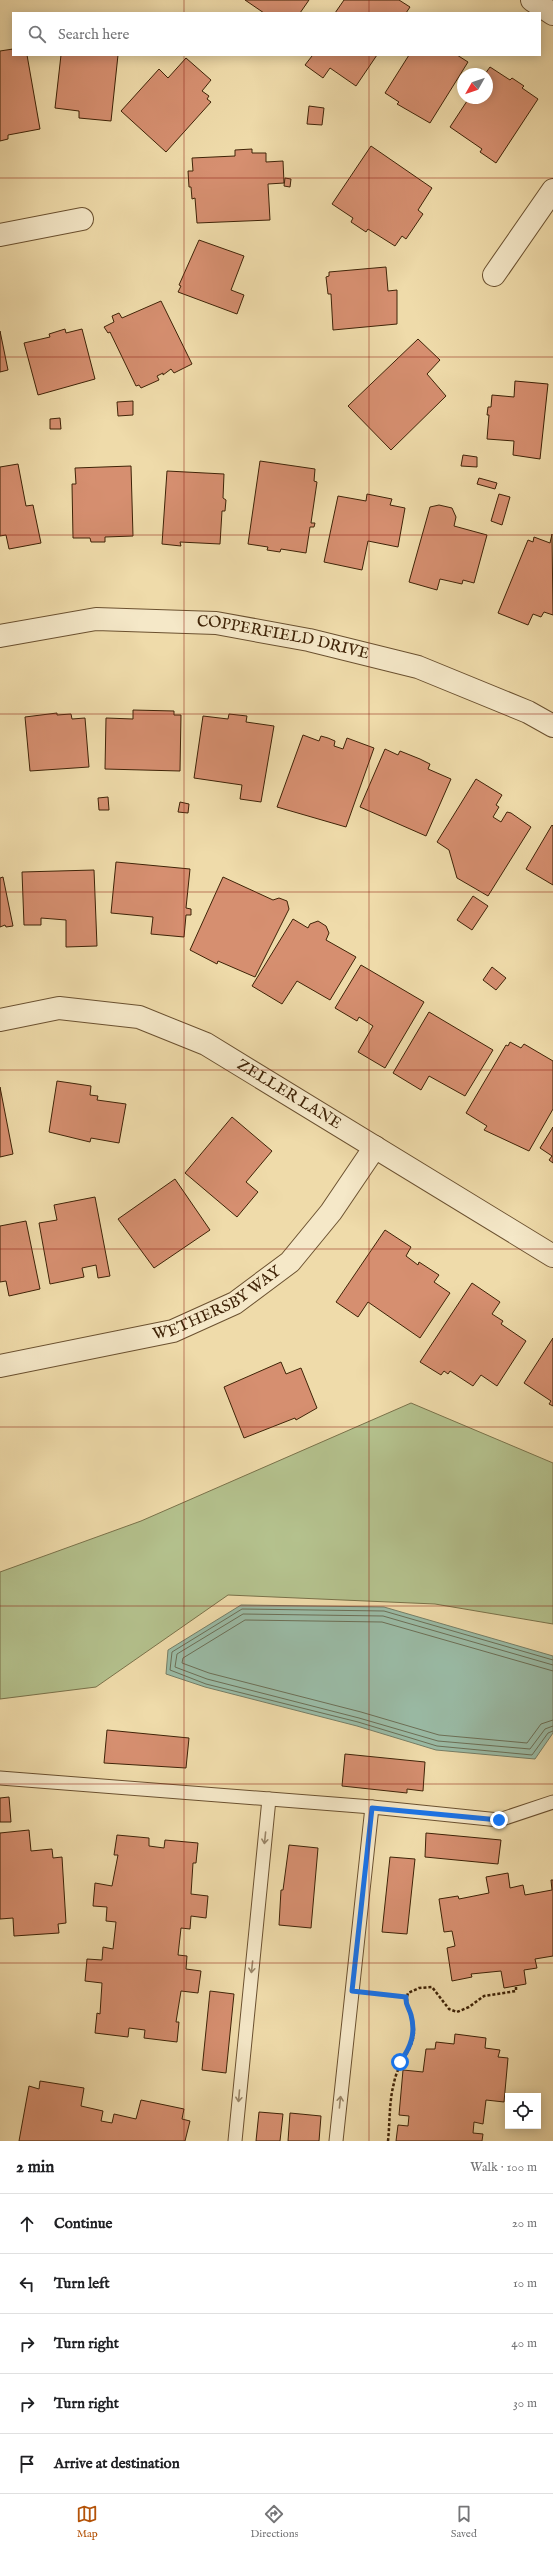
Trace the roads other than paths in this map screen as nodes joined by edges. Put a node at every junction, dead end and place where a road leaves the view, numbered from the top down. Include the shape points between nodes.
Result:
1 (532, 0) edge
2 (553, 14) edge
3 (553, 190) edge
4 (82, 219) dead end
5 (0, 235) edge
6 (494, 275) dead end
7 (0, 636) edge
8 (553, 726) edge
9 (0, 1020) edge
10 (375, 1148) junction
11 (553, 1256) edge
12 (0, 1366) edge
13 (0, 1778) edge
14 (269, 1799) junction
15 (553, 1802) edge
16 (372, 1808) junction
17 (235, 2141) edge
18 (336, 2141) edge

1 - 2 street
3 - 6 street
4 - 5 street
7 - 8 street, COPPERFIELD DRIVE via 96,619 216,623 309,640 418,667 528,712
9 - 10 street, ZELLER LANE via 59,1008 139,1016 206,1044
10 - 11 street, ZELLER LANE
10 - 12 street, WETHERSBY WAY via 330,1212 290,1262 235,1303 173,1331
13 - 14 lane
14 - 16 lane
14 -> 17 lane
15 - 16 lane via 499,1820
18 -> 16 lane

